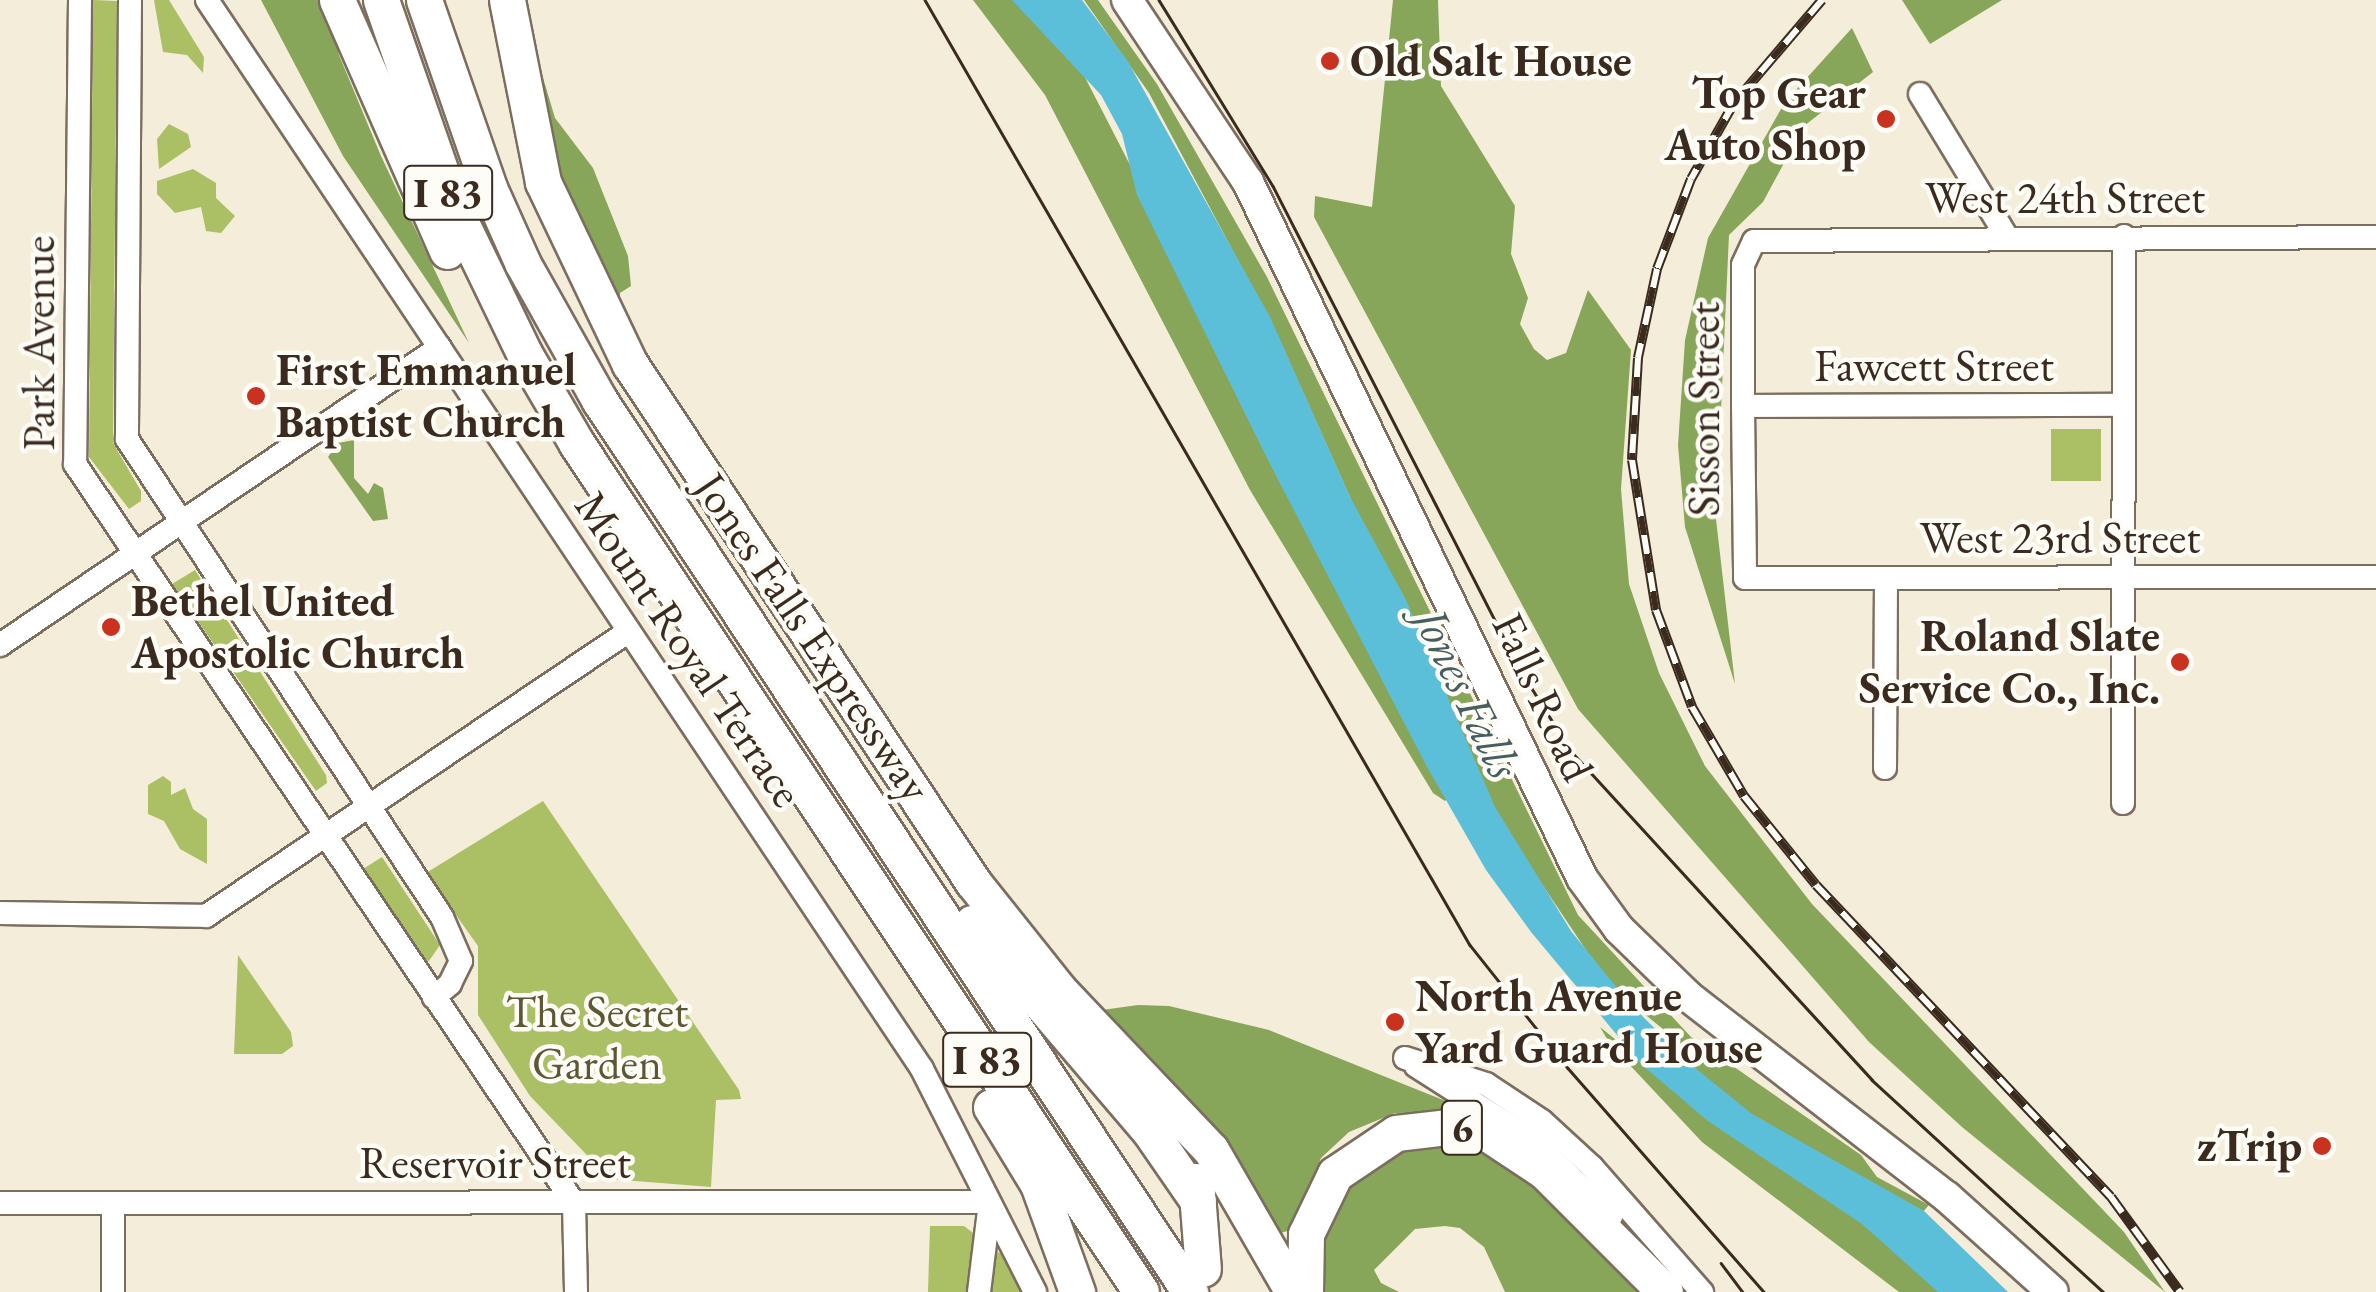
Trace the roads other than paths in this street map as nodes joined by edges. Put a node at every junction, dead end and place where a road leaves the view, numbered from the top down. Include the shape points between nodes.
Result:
1 (80, 0) edge
2 (130, 0) edge
3 (207, 0) edge
4 (337, 0) edge
5 (381, 0) edge
6 (424, 0) edge
7 (494, 0) edge
8 (507, 0) edge
9 (1126, 0) edge
10 (1920, 94) dead end
11 (531, 131) junction
12 (2124, 236) junction
13 (2007, 237) junction
14 (2376, 238) edge
15 (1754, 241) joint
16 (440, 347) junction
17 (2124, 405) junction
18 (1744, 406) junction
19 (576, 444) junction
20 (180, 523) junction
21 (133, 554) junction
22 (2124, 577) junction
23 (2376, 577) edge
24 (1745, 578) joint
25 (1886, 578) junction
26 (629, 631) junction
27 (0, 645) edge
28 (805, 706) junction
29 (1885, 768) dead end
30 (2123, 804) dead end
31 (366, 808) junction
32 (832, 828) junction
33 (322, 836) junction
34 (0, 912) edge
35 (434, 997) junction
36 (1180, 1118) junction
37 (1198, 1201) junction
38 (989, 1202) junction
39 (0, 1203) edge
40 (574, 1203) junction
41 (113, 1204) junction
42 (1197, 1281) edge
43 (113, 1292) edge
44 (576, 1292) edge
45 (979, 1292) edge
46 (1035, 1292) edge
47 (1078, 1292) edge
48 (1142, 1292) edge
49 (1293, 1292) edge
50 (1305, 1292) edge
51 (1665, 1292) edge
52 (1674, 1292) edge
53 (1702, 1292) edge
54 (2052, 1292) edge

1 - 21 street, Park Avenue via 74,464
2 - 20 street, Park Avenue via 127,439
3 - 16 street, Mount Royal Terrace
4 - 19 highway via 467,293
5 - 19 highway, Jones Falls Expressway / I 83 via 452,204
6 - 28 highway, Jones Falls Expressway / I 83 via 522,264 614,424
7 - 11 highway
8 - 11 highway
9 - 54 main road, Falls Road via 1248,182 1582,878 1619,928 1690,997 1948,1197
10 - 13 street
11 - 36 highway via 555,216 630,364 973,882 1116,1053
12 - 13 street, West 24th Street
12 - 14 street, West 24th Street
12 - 17 street
13 - 15 street, West 24th Street
15 - 18 street, Sisson Street via 1744,265
16 - 20 street
16 - 26 street, Mount Royal Terrace
17 - 18 street, Fawcett Street
17 - 22 street
18 - 24 street, Sisson Street
19 - 32 highway, Jones Falls Expressway / I 83
20 - 21 street
20 - 31 street, Park Avenue
21 - 27 street
21 - 33 street, Park Avenue
22 - 23 street, West 23rd Street
22 - 25 street, West 23rd Street
22 - 30 street
24 - 25 street, West 23rd Street
25 - 29 street
26 - 31 street
26 - 38 street, Mount Royal Terrace via 922,1070
28 - 37 highway via 881,791 980,935 1150,1130
28 - 42 highway, Jones Falls Expressway / I 83 via 1031,1053
31 - 33 street
31 - 35 street, Park Avenue via 457,944 458,972
32 - 47 highway via 1038,1184
32 - 48 highway, Jones Falls Expressway / I 83
33 - 34 street via 206,916
33 - 35 street, Park Avenue
35 - 40 street, Park Avenue
36 - 37 highway
36 - 49 highway via 1228,1176
37 - 42 highway
38 - 40 street, Reservoir Street
38 - 45 street, Mount Royal Terrace via 990,1246
38 - 46 street, Mount Royal Terrace
39 - 41 street, Reservoir Street
40 - 41 street, Reservoir Street
40 - 44 street
41 - 43 street
50 - 51 highway, 6 via 1308,1224 1335,1174 1396,1133 1447,1126 1488,1134 1544,1171
52 - 53 street via 1554,1158 1405,1058 1486,1084 1566,1141

